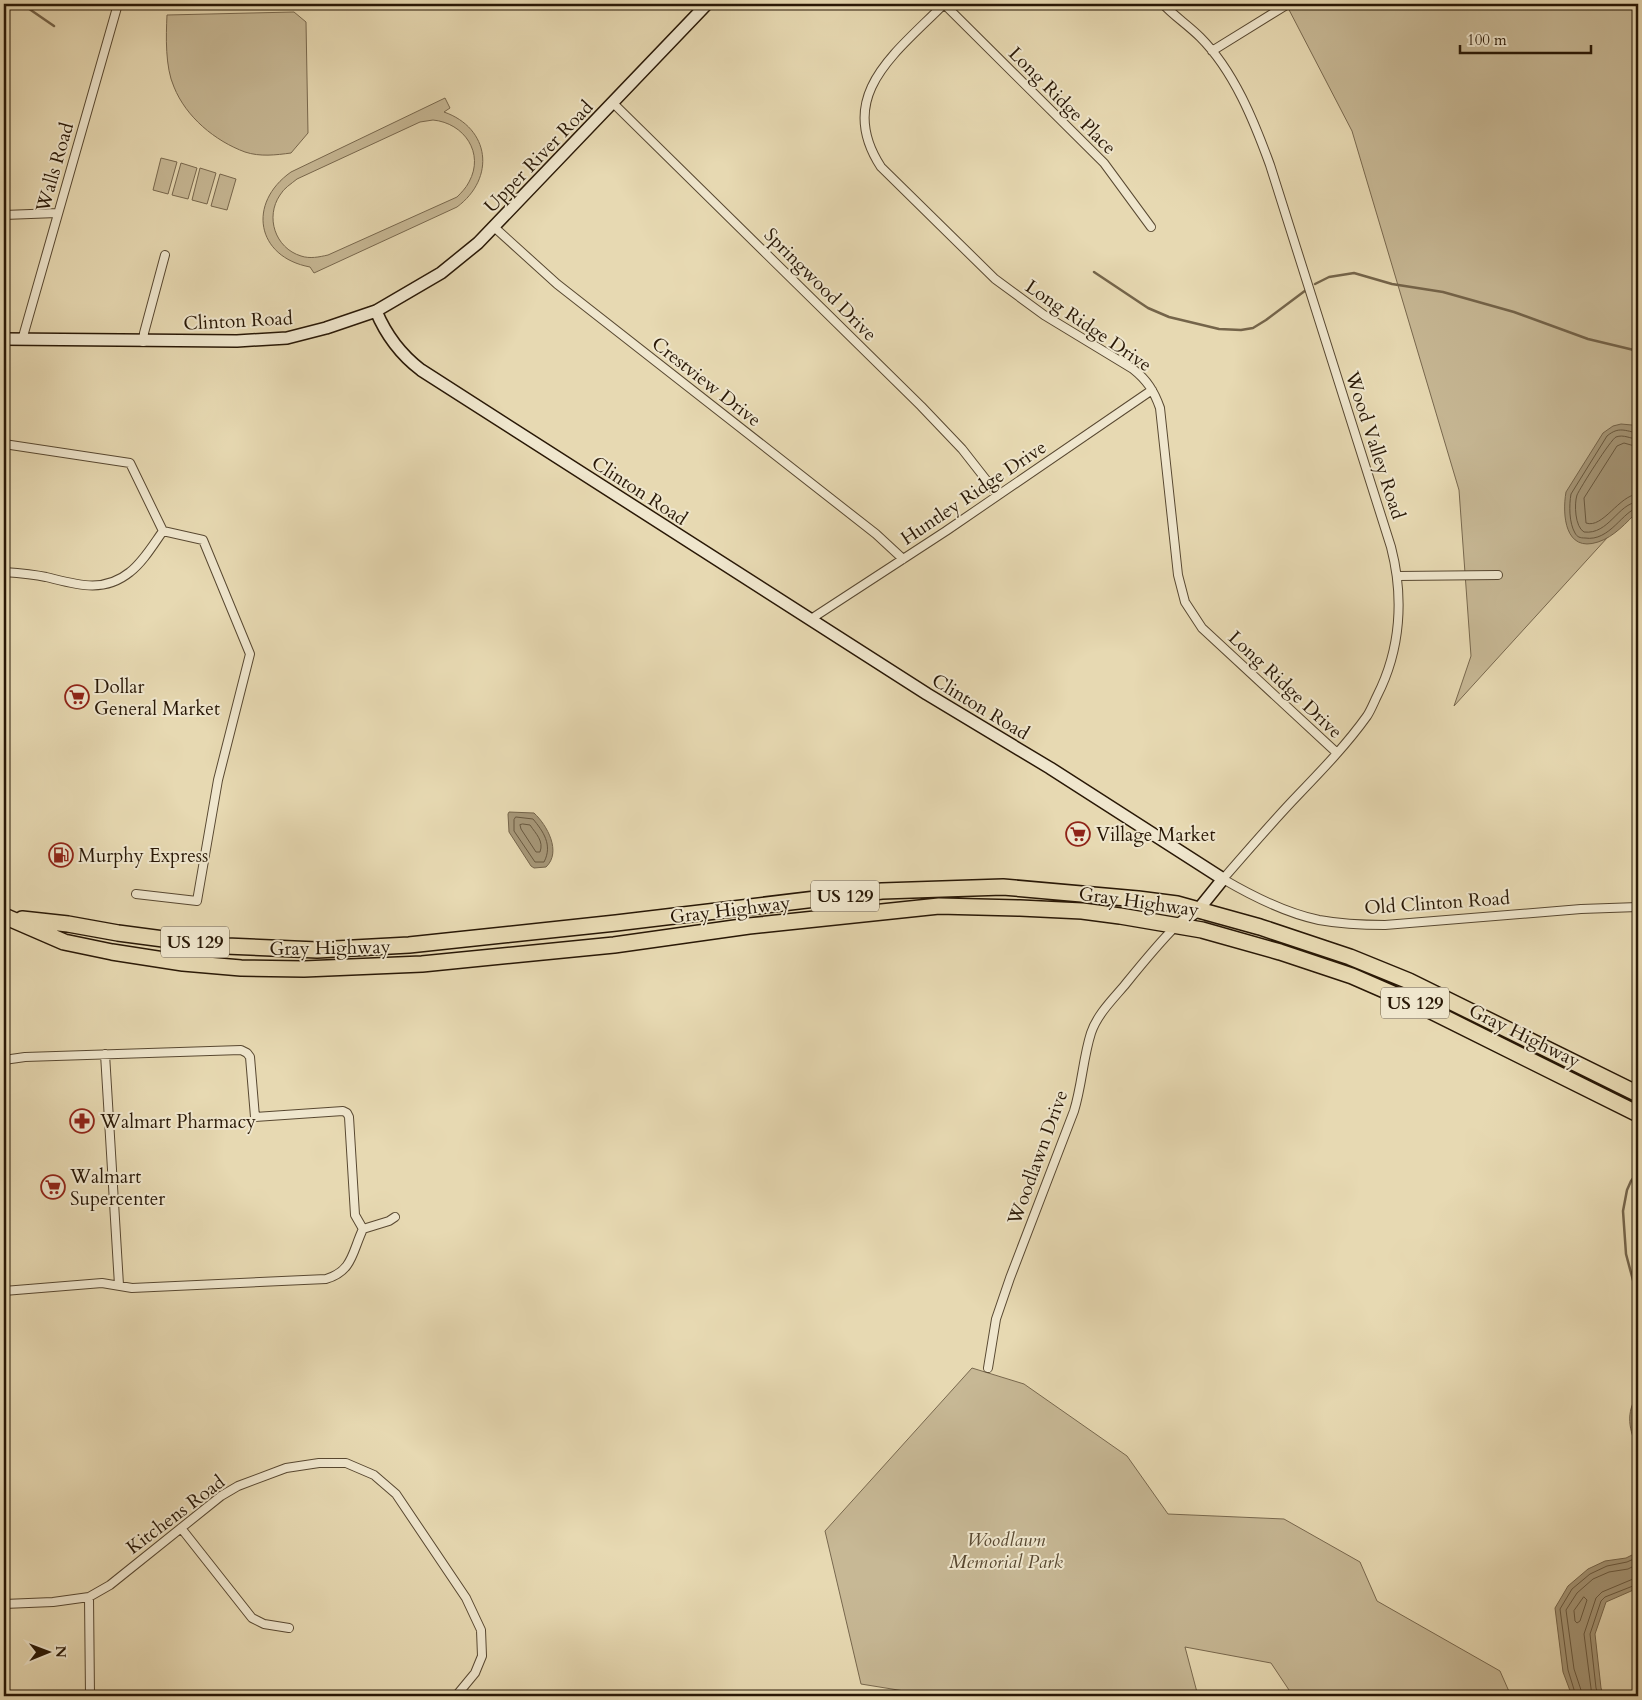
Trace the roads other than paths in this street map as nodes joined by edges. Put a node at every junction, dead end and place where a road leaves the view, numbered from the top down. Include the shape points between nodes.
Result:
1 (118, 4) edge
2 (707, 4) edge
3 (944, 4) edge
4 (1163, 4) edge
5 (1288, 4) edge
6 (1212, 51) junction
7 (613, 103) junction
8 (57, 213) junction
9 (4, 215) edge
10 (494, 227) junction
11 (1151, 227) dead end
12 (166, 255) dead end
13 (376, 311) junction
14 (4, 339) edge
15 (22, 340) junction
16 (143, 342) junction
17 (1152, 390) junction
18 (4, 444) edge
19 (998, 495) junction
20 (163, 531) junction
21 (903, 558) junction
22 (4, 572) edge
23 (1498, 575) dead end
24 (1398, 576) junction
25 (811, 619) junction
26 (1337, 753) junction
27 (1223, 878) junction
28 (136, 894) dead end
29 (1638, 907) edge
30 (1198, 910) junction
31 (5, 917) edge
32 (1178, 925) junction
33 (104, 1054) junction
34 (4, 1060) edge
35 (1638, 1094) edge
36 (1638, 1114) edge
37 (394, 1216) dead end
38 (363, 1229) junction
39 (119, 1285) junction
40 (4, 1291) edge
41 (988, 1368) dead end
42 (181, 1528) junction
43 (89, 1597) junction
44 (4, 1604) edge
45 (289, 1628) dead end
46 (90, 1696) edge
47 (456, 1696) edge

1 - 8 street, Walls Road
2 - 7 street, Upper River Road
3 - 11 street, Long Ridge Place via 1104,163
3 - 17 street, Long Ridge Drive via 890,58 868,92 864,114 872,154 881,167 995,279 1037,310 1133,369
4 - 6 street, Wood Valley Road
5 - 6 street
6 - 24 street, Wood Valley Road via 1246,104 1270,165
7 - 10 street, Upper River Road
7 - 19 street, Springwood Drive via 942,427
8 - 9 street
8 - 15 street, Walls Road
10 - 13 street, Upper River Road via 441,273
10 - 21 street, Crestview Drive via 557,284
12 - 16 street
13 - 16 street, Clinton Road via 288,338
13 - 25 street, Clinton Road via 396,347 421,370
14 - 15 street, Clinton Road
15 - 16 street, Clinton Road
17 - 19 street, Huntley Ridge Drive
17 - 26 street, Long Ridge Drive via 1162,420 1178,576 1185,602 1202,628
18 - 20 street via 130,463
19 - 21 street, Huntley Ridge Drive
20 - 22 street via 128,574 99,585 86,587
20 - 28 street via 203,540 250,654 218,780 197,902
21 - 25 street, Huntley Ridge Drive
23 - 24 street
24 - 26 street, Wood Valley Road via 1399,620 1385,680 1368,715
25 - 27 street, Clinton Road
26 - 27 street, Wood Valley Road
27 - 29 street, Old Clinton Road via 1248,894 1298,914 1357,925
27 - 30 street
30 - 31 highway, Gray Highway / US 129 via 1138,899 1003,887 891,891 409,946 317,950 226,946
30 - 32 street
30 - 35 highway, Gray Highway / US 129 via 1325,948 1409,981
31 - 32 highway, Gray Highway / US 129 via 64,942 112,952 184,963 304,969 432,963 939,906 1082,911
32 - 36 highway, Gray Highway / US 129 via 1280,952 1352,976 1424,1007
32 - 41 street, Woodlawn Drive via 1159,942 1105,1009 1092,1031 1074,1111 996,1318
33 - 34 street
33 - 38 street via 241,1050 250,1057 255,1117 347,1113 355,1215
33 - 39 street
37 - 38 street via 389,1221
38 - 39 street via 350,1262 336,1276 132,1288
39 - 40 street via 102,1282
42 - 43 street, Kitchens Road via 110,1585
42 - 45 street via 252,1618 264,1624
42 - 47 street, Kitchens Road via 238,1486 286,1468 346,1463 374,1475 396,1494 466,1598 481,1630 482,1656 475,1673
43 - 44 street, Kitchens Road
43 - 46 street

